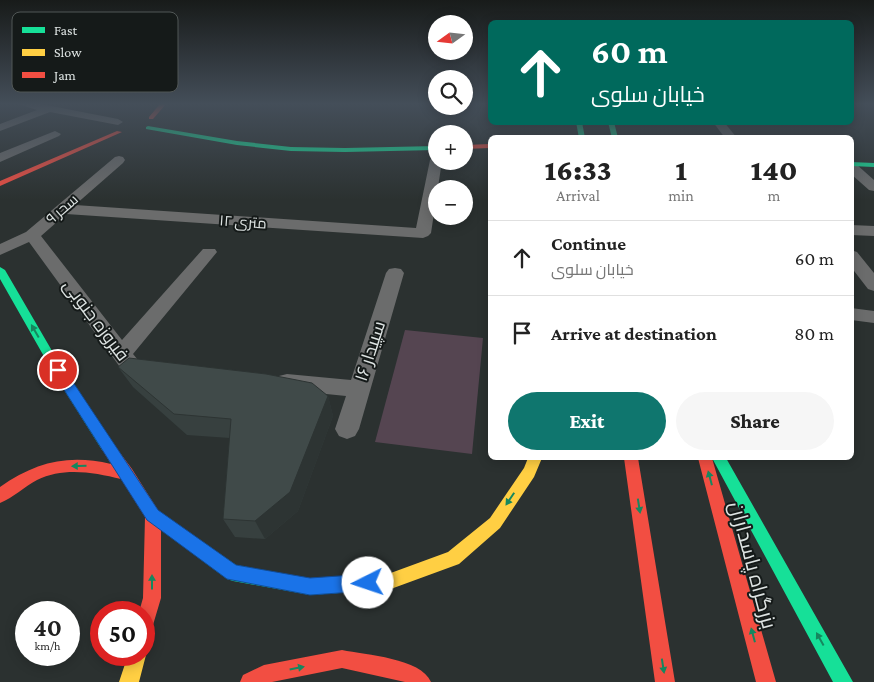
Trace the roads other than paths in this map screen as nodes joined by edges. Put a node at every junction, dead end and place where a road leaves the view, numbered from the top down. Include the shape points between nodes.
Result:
1 (51, 136) edge
2 (100, 136) edge
3 (194, 136) edge
4 (488, 146) edge
5 (473, 147) edge
6 (428, 148) edge
7 (0, 158) edge
8 (119, 160) dead end
9 (854, 165) edge
10 (874, 165) edge
11 (854, 168) edge
12 (434, 170) edge
13 (0, 184) edge
14 (874, 187) edge
15 (63, 208) junction
16 (854, 230) edge
17 (874, 231) edge
18 (32, 235) junction
19 (0, 250) edge
20 (209, 252) dead end
21 (854, 259) edge
22 (0, 270) edge
23 (395, 273) dead end
24 (874, 285) edge
25 (854, 314) edge
26 (874, 317) edge
27 (122, 354) junction
28 (172, 372) edge
29 (270, 381) edge
30 (358, 389) junction
31 (347, 429) dead end
32 (534, 460) edge
33 (631, 460) edge
34 (706, 460) edge
35 (720, 460) edge
36 (127, 474) junction
37 (0, 496) edge
38 (153, 515) junction
39 (151, 601) edge
40 (134, 666) edge
41 (129, 682) edge
42 (250, 682) edge
43 (421, 682) edge
44 (666, 682) edge
45 (766, 682) edge
46 (843, 682) edge

1 - 7 street
2 - 13 main road
3 - 6 main road via 292,149
4 - 5 main road
8 - 15 street, سحر ۹
9 - 10 main road
11 - 14 street
12 - 15 street, ۱۲ متری via 422,233
15 - 18 street, سحر ۹
16 - 17 street
18 - 19 street, سحر ۹
18 - 27 street, فیروزه جنوبی
20 - 27 street
21 - 24 street
36 -> 22 main road via 58,370
23 - 30 street, سپیدار ۱۶
25 - 26 street
27 - 28 street, فیروزه جنوبی via 132,368
29 - 30 street
30 - 31 street, سپیدار ۱۶
32 -> 38 main road via 495,523 453,558 388,582 310,587 233,573
33 -> 44 main road
45 -> 34 main road, بزرگراه پاسداران
46 -> 35 main road
36 -> 37 main road via 96,466 62,466 30,476
36 - 38 main road
39 -> 38 main road
40 - 41 main road
42 -> 43 main road via 264,674 342,660 409,673

